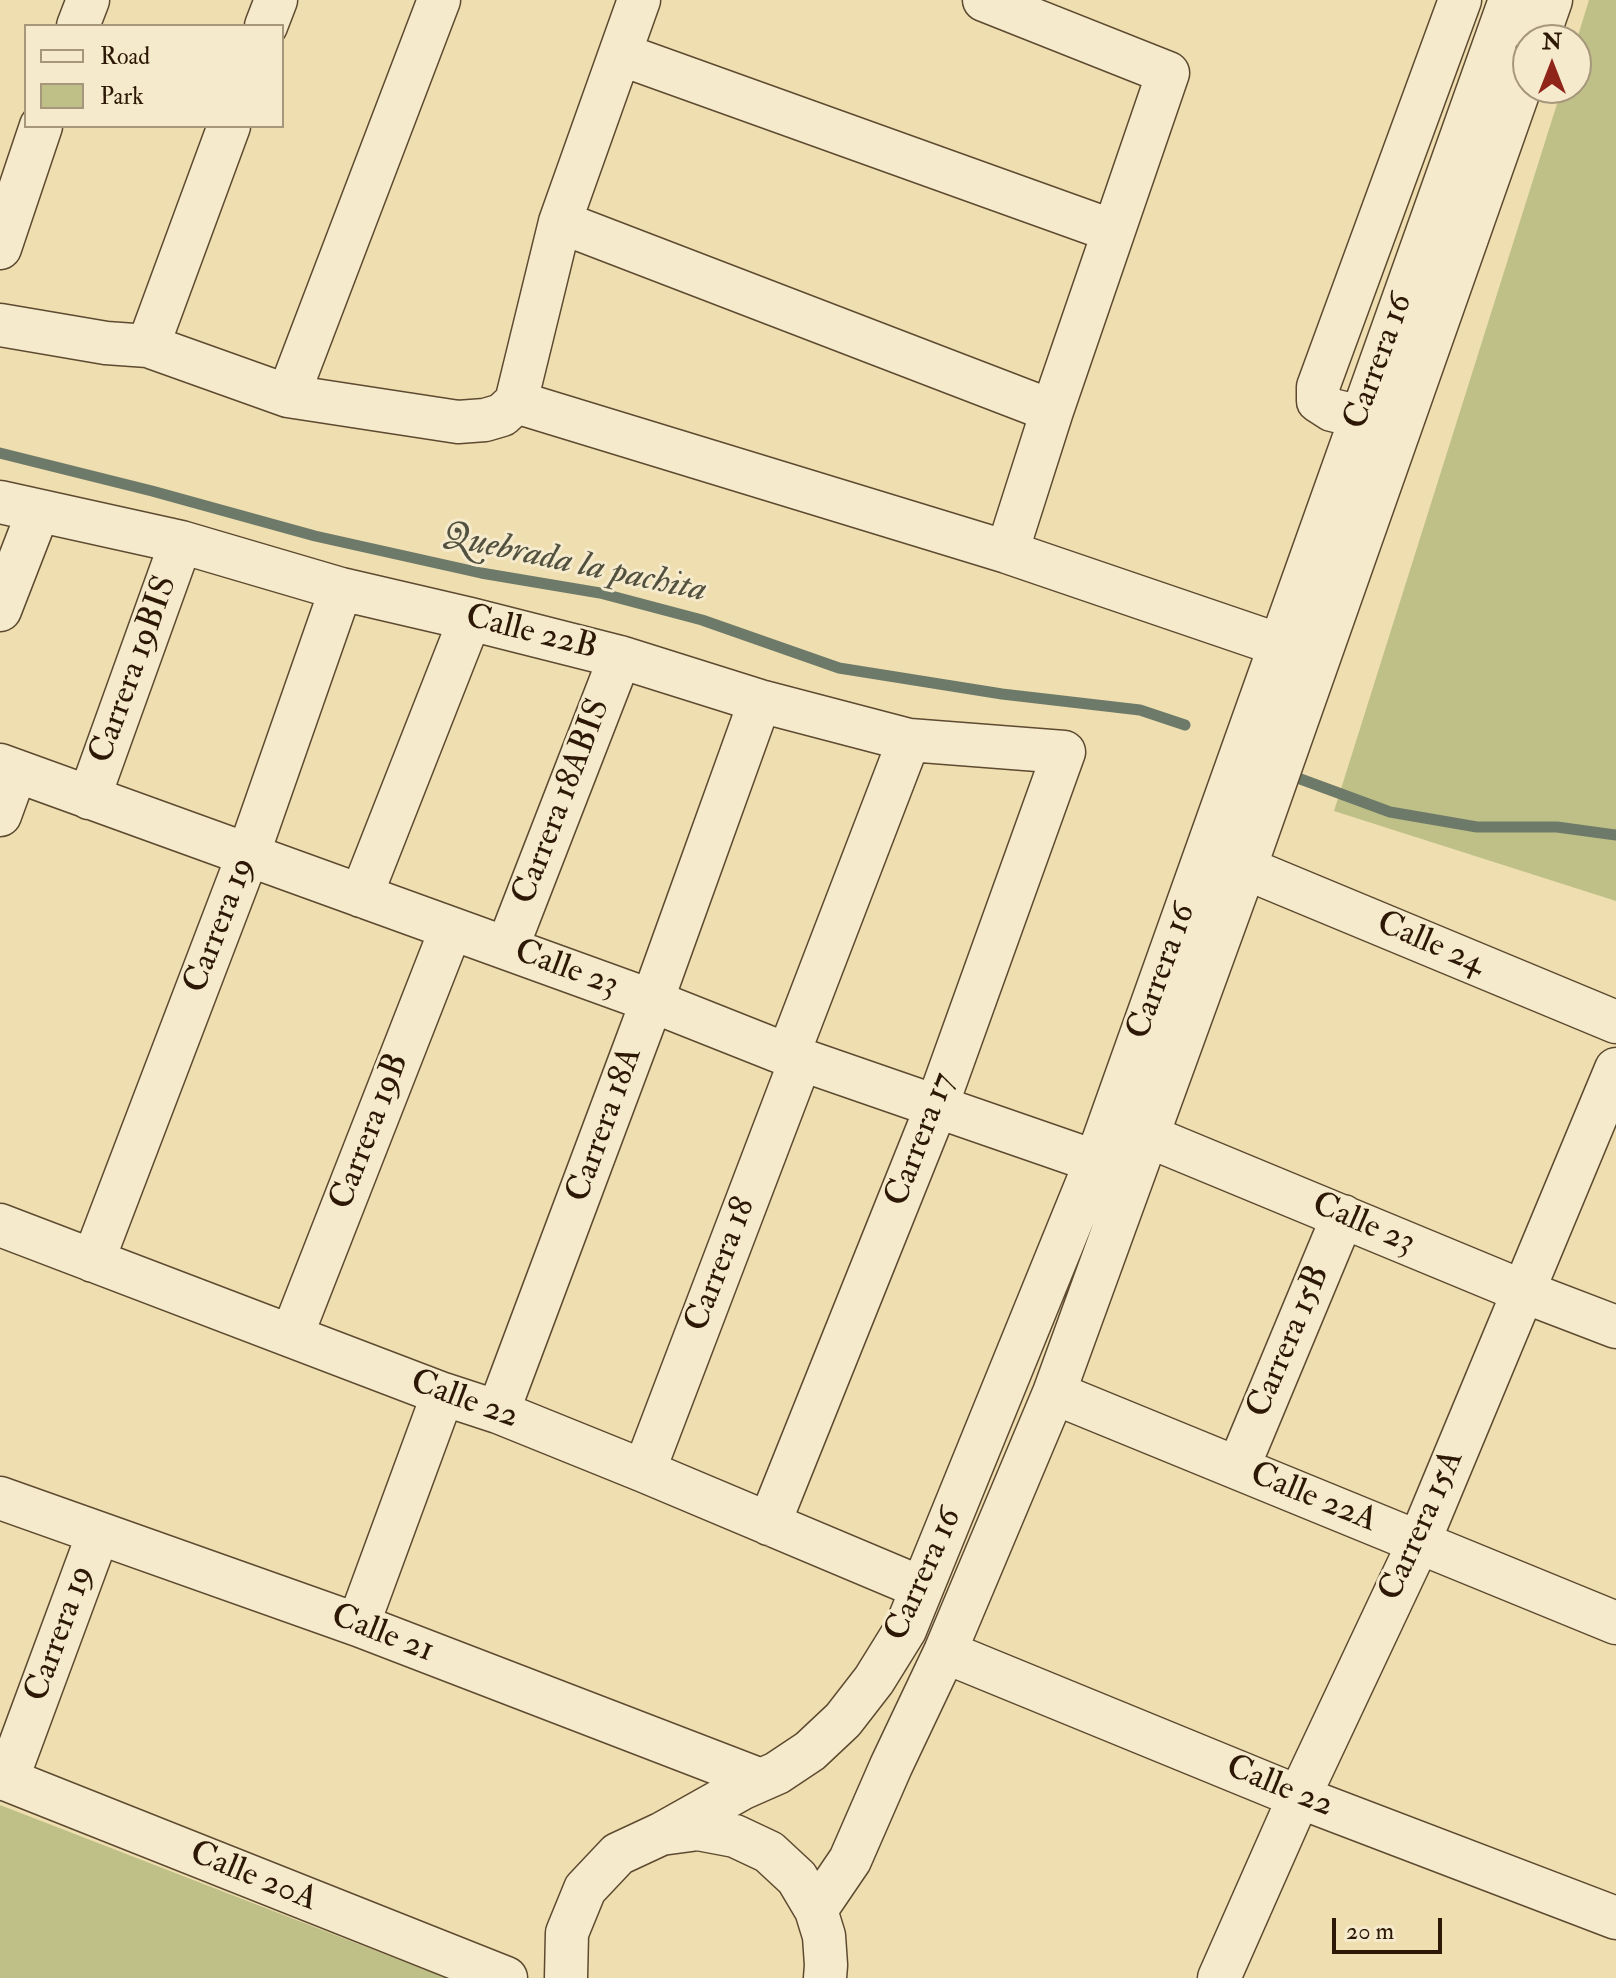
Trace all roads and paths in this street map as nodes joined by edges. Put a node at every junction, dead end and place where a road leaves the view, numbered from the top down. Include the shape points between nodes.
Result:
1 (88, 0) edge
2 (276, 0) edge
3 (439, 0) edge
4 (639, 0) edge
5 (984, 0) edge
6 (1460, 0) edge
7 (1510, 0) edge
8 (1551, 0) edge
9 (79, 24) edge
10 (267, 24) edge
11 (1543, 24) edge
12 (620, 54) junction
13 (1514, 104) edge
14 (40, 128) edge
15 (228, 128) edge
16 (560, 222) junction
17 (1113, 231) junction
18 (0, 248) edge
19 (0, 325) edge
20 (148, 346) junction
21 (288, 396) junction
22 (516, 402) junction
23 (1052, 411) junction
24 (1361, 417) junction
25 (19, 507) edge
26 (181, 542) junction
27 (1007, 552) junction
28 (341, 589) junction
29 (0, 610) edge
30 (470, 619) junction
31 (1280, 645) junction
32 (620, 657) junction
33 (1319, 658) junction
34 (760, 701) junction
35 (909, 740) junction
36 (1064, 752) joint
37 (8, 768) edge
38 (89, 798) junction
39 (0, 815) edge
40 (248, 855) junction
41 (1245, 868) junction
42 (361, 896) junction
43 (451, 929) junction
44 (507, 948) junction
45 (652, 1001) junction
46 (1616, 1022) edge
47 (794, 1057) junction
48 (1616, 1069) edge
49 (936, 1108) junction
50 (1129, 1128) junction
51 (1114, 1168) junction
52 (1343, 1216) junction
53 (0, 1225) edge
54 (93, 1261) junction
55 (1522, 1291) junction
56 (1616, 1327) edge
57 (292, 1335) junction
58 (1054, 1393) junction
59 (443, 1394) junction
60 (498, 1412) junction
61 (1238, 1468) junction
62 (644, 1471) junction
63 (0, 1498) edge
64 (769, 1524) junction
65 (98, 1534) junction
66 (1419, 1542) junction
67 (922, 1588) junction
68 (1616, 1623) edge
69 (358, 1625) junction
70 (945, 1652) junction
71 (4, 1778) edge
72 (761, 1780) junction
73 (1299, 1797) junction
74 (661, 1834) junction
75 (816, 1910) junction
76 (1616, 1918) edge
77 (829, 1977) edge
78 (506, 1978) edge
79 (566, 1978) edge
80 (1219, 1978) edge

1 - 9 street
2 - 10 street
3 - 21 street
4 - 12 street
5 - 17 street via 1168,73
6 - 24 street via 1318,387 1318,401
7 - 24 street, Carrera 16
8 - 11 street
12 - 16 street
12 - 17 street
13 - 33 street, Carrera 16
14 - 18 street
15 - 20 street
16 - 22 street
16 - 23 street
17 - 23 street
19 - 20 street
20 - 21 street
21 - 22 street via 458,422 502,415
22 - 27 street
23 - 27 street
24 - 31 street, Carrera 16
25 - 26 street, Calle 22B
25 - 29 street
26 - 28 street, Calle 22B
26 - 38 street, Carrera 19BIS
27 - 31 street
28 - 30 street, Calle 22B
28 - 40 street, Carrera 19
30 - 32 street, Calle 22B
30 - 42 street
31 - 33 street
31 - 50 street, Carrera 16
32 - 34 street, Calle 22B
32 - 44 street, Carrera 18ABIS
33 - 41 street, Carrera 16
34 - 35 street, Calle 22B
34 - 45 street, Carrera 18A
35 - 36 street, Calle 22B
35 - 47 street, Carrera 18
36 - 49 street, Carrera 17
37 - 38 street, Calle 23
37 - 39 street
38 - 40 street, Calle 23
40 - 42 street, Calle 23
40 - 54 street, Carrera 19
41 - 46 street, Calle 24
41 - 50 street, Carrera 16
42 - 43 street, Calle 23
43 - 44 street, Calle 23
43 - 57 street, Carrera 19B
44 - 45 street, Calle 23
45 - 47 street, Calle 23
45 - 60 street, Carrera 18A
47 - 49 street, Calle 23
47 - 62 street, Carrera 18
48 - 55 street, Carrera 15A
49 - 51 street, Calle 23
49 - 64 street, Carrera 17
50 - 51 street, Carrera 16
50 - 52 street, Calle 23
51 - 58 street, Carrera 16
51 - 67 street, Carrera 16
52 - 55 street, Calle 23
52 - 61 street, Carrera 15B
53 - 54 street, Calle 22
54 - 57 street, Calle 22
55 - 56 street, Calle 23
55 - 66 street, Carrera 15A
57 - 59 street, Calle 22
58 - 61 street, Calle 22A
58 - 70 street, Carrera 16
59 - 60 street, Calle 22
59 - 69 street
60 - 62 street, Calle 22
61 - 66 street, Calle 22A
62 - 64 street, Calle 22
63 - 65 street, Calle 21
64 - 67 street, Calle 22
65 - 69 street, Calle 21
65 - 71 street, Carrera 19
66 - 68 street, Calle 22A
66 - 73 street, Carrera 15A
67 - 72 street, Carrera 16 via 905,1630 843,1720 810,1751
69 - 72 street, Calle 21
70 - 73 street, Calle 22
70 - 75 street, Carrera 16 via 850,1860
71 - 78 street, Calle 20A
72 - 74 street, Carrera 16
73 - 76 street, Calle 22
73 - 80 street, Carrera 15A
74 - 75 street via 698,1829 747,1841 769,1852 797,1878
74 - 79 street via 618,1854 585,1889 567,1933
75 - 77 street

